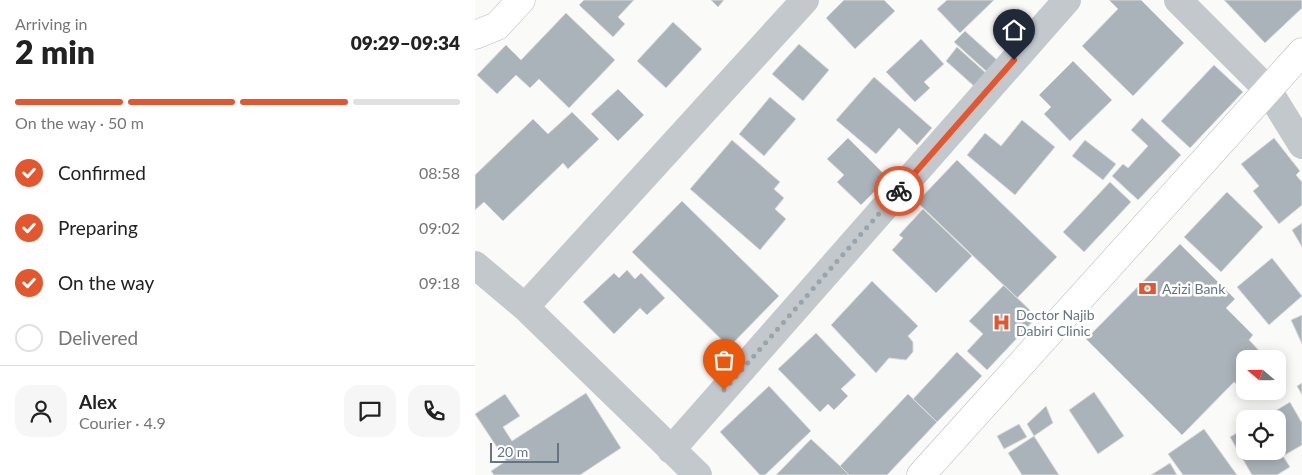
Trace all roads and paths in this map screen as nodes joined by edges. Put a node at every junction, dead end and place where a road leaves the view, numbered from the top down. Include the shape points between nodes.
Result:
1 (521, 0) edge
2 (805, 0) edge
3 (1067, 0) edge
4 (1178, 0) edge
5 (475, 36) edge
6 (1302, 52) edge
7 (1268, 90) junction
8 (1302, 145) edge
9 (475, 265) edge
10 (525, 307) junction
11 (671, 450) junction
12 (699, 475) edge
13 (921, 475) edge

1 - 5 main road via 497,26
2 - 10 street
3 - 11 street
4 - 7 street
6 - 7 main road
7 - 8 street
7 - 13 main road
9 - 10 street
10 - 11 street
11 - 12 street

